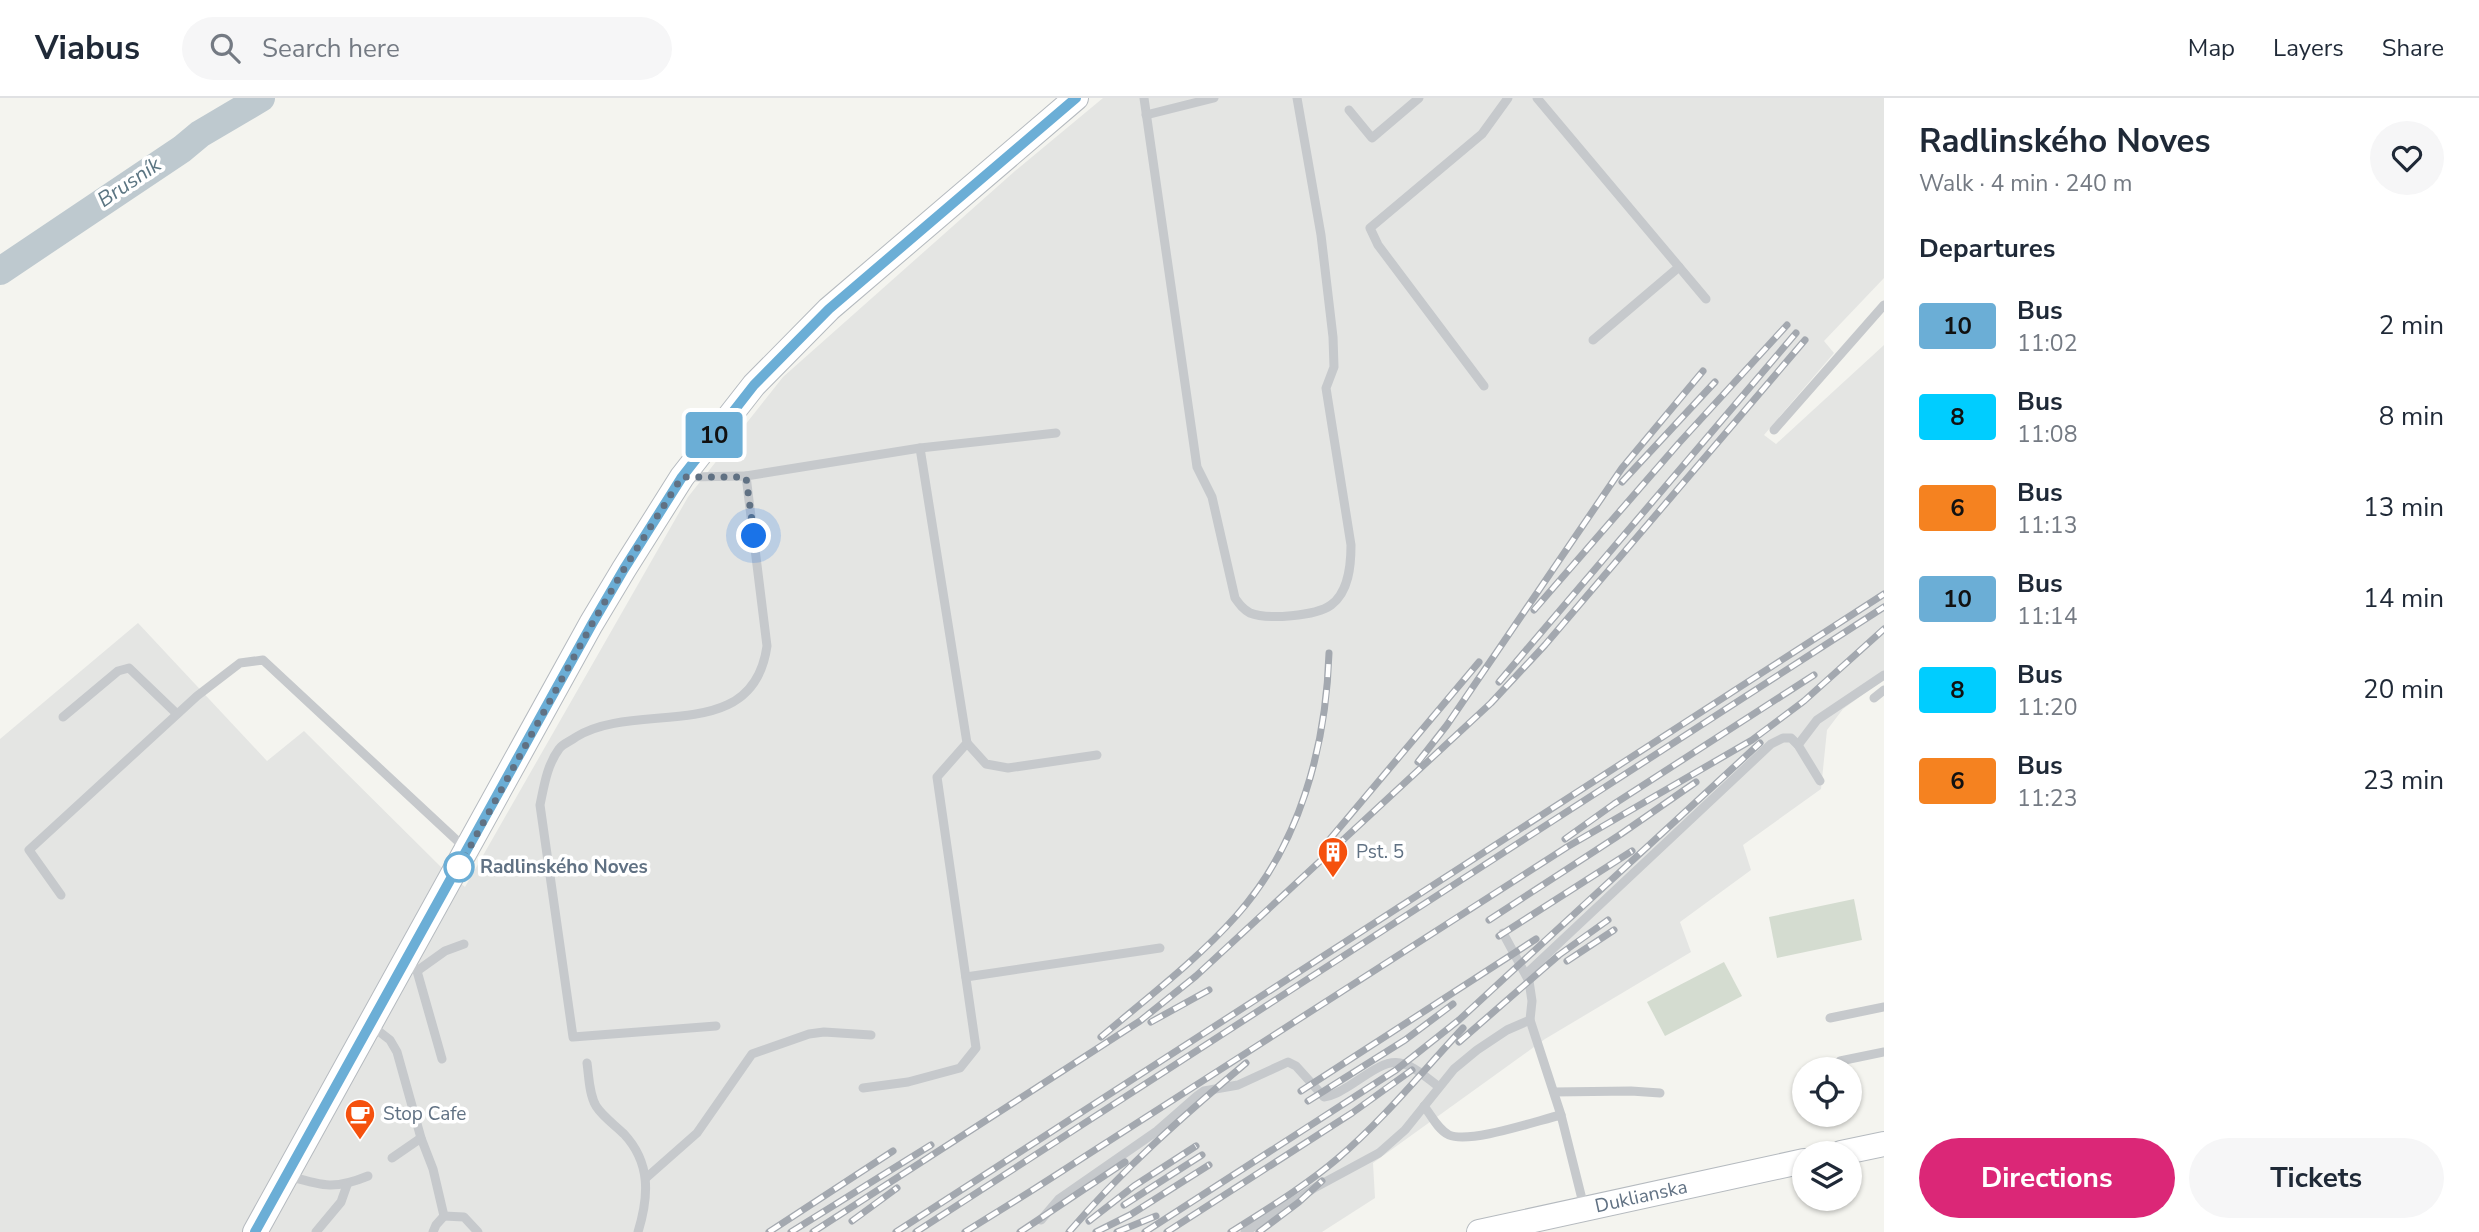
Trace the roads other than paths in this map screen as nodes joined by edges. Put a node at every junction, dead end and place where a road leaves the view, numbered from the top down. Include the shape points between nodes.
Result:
1 (1076, 98) edge
2 (1144, 98) edge
3 (1214, 98) edge
4 (1297, 98) edge
5 (1419, 98) edge
6 (1508, 98) edge
7 (1537, 98) edge
8 (1349, 110) dead end
9 (1146, 115) junction
10 (1679, 267) junction
11 (1706, 299) dead end
12 (1884, 305) edge
13 (1593, 340) dead end
14 (1484, 386) dead end
15 (1774, 430) dead end
16 (1056, 433) dead end
17 (920, 448) junction
18 (682, 477) junction
19 (746, 477) junction
20 (1884, 675) edge
21 (1884, 690) edge
22 (1874, 698) dead end
23 (177, 714) junction
24 (63, 717) dead end
25 (967, 743) junction
26 (1798, 745) junction
27 (1097, 755) dead end
28 (1820, 781) dead end
29 (468, 850) junction
30 (61, 895) dead end
31 (1503, 933) dead end
32 (464, 944) dead end
33 (1160, 948) dead end
34 (412, 967) junction
35 (1526, 974) junction
36 (966, 978) junction
37 (1884, 1007) edge
38 (1830, 1018) dead end
39 (1531, 1020) junction
40 (371, 1025) junction
41 (716, 1026) dead end
42 (871, 1035) dead end
43 (1884, 1052) edge
44 (1860, 1057) edge
45 (442, 1059) dead end
46 (587, 1063) dead end
47 (863, 1087) dead end
48 (1440, 1087) junction
49 (1554, 1092) junction
50 (1660, 1093) dead end
51 (1424, 1106) junction
52 (1561, 1115) junction
53 (421, 1138) junction
54 (1884, 1144) edge
55 (1862, 1149) edge
56 (392, 1158) dead end
57 (1792, 1164) edge
58 (287, 1175) junction
59 (368, 1176) dead end
60 (646, 1178) junction
61 (347, 1185) junction
62 (1585, 1209) junction
63 (444, 1216) junction
64 (1041, 1220) dead end
65 (255, 1232) edge
66 (316, 1232) edge
67 (433, 1232) edge
68 (478, 1232) edge
69 (638, 1232) edge
70 (1245, 1232) edge
71 (1479, 1232) edge

1 - 18 main road via 829,309 754,385
2 - 9 lane
3 - 9 lane
4 - 9 lane via 1321,235 1334,367 1326,388 1351,555 1348,578 1331,605 1290,616 1253,614 1241,608 1212,497 1197,467
5 - 8 lane via 1372,138
6 - 14 lane via 1482,134 1370,228
7 - 10 lane
10 - 11 lane
10 - 13 lane
12 - 15 lane
16 - 17 lane
17 - 19 lane
17 - 25 lane
18 - 19 lane
18 - 29 main road via 592,624
19 - 41 lane via 767,646 754,685 714,710 583,733 559,748 540,805 573,1037
20 - 26 lane via 1823,716
21 - 22 lane
23 - 24 lane via 128,668 118,671
23 - 29 lane via 240,663 263,660
23 - 30 lane via 29,850
25 - 27 lane via 986,764 1008,768
25 - 36 lane via 937,777
26 - 28 lane
26 - 35 lane via 1791,738 1770,744
29 - 34 main road
31 - 35 lane
32 - 34 lane
33 - 36 lane
34 - 40 main road
34 - 45 lane
35 - 39 lane
36 - 47 lane via 976,1048 960,1068 908,1082
37 - 38 lane
39 - 48 lane via 1477,1050
39 - 49 lane
40 - 53 lane via 397,1052
40 - 58 main road
42 - 60 lane via 809,1034 752,1054 697,1133
43 - 44 lane
46 - 60 lane via 597,1107 629,1139 642,1160
48 - 51 lane
48 - 64 lane via 1396,1061 1324,1097 1288,1062 1238,1085 1196,1096 1157,1131 1059,1199
49 - 50 lane
49 - 52 lane
51 - 52 lane via 1448,1135 1469,1138
51 - 70 lane via 1380,1153
52 - 62 lane
53 - 56 lane
53 - 63 lane
54 - 55 main road
57 - 62 main road, Duklianska
58 - 61 lane via 317,1185
58 - 65 main road
59 - 61 lane
60 - 69 lane
61 - 66 lane via 341,1202
62 - 71 main road, Duklianska
63 - 67 lane
63 - 68 lane via 464,1217

